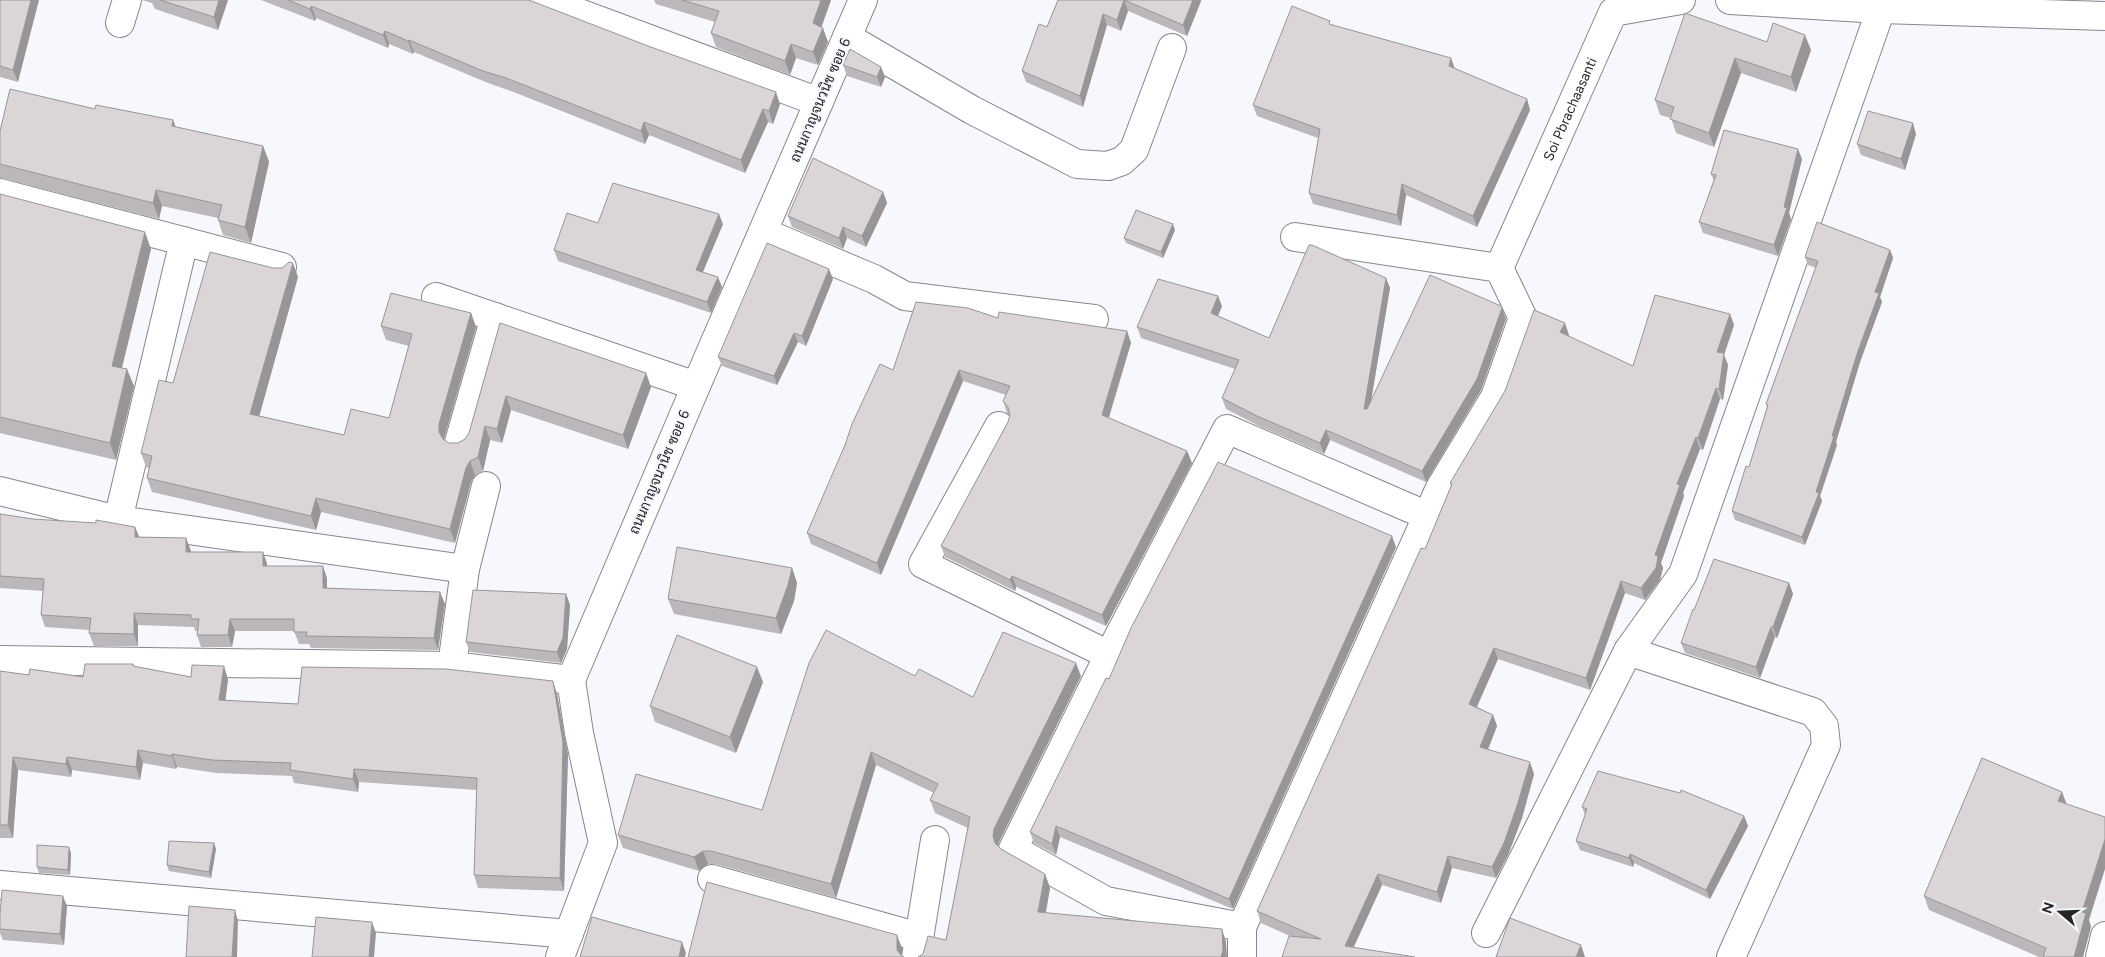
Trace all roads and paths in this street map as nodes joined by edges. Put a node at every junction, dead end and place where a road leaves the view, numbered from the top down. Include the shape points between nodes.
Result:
1 (544, 0) edge
2 (863, 0) edge
3 (1680, 0) edge
4 (1730, 0) edge
5 (1881, 9) junction
6 (2105, 16) edge
7 (847, 37) junction
8 (1172, 48) dead end
9 (819, 102) junction
10 (0, 193) edge
11 (763, 232) junction
12 (1295, 237) dead end
13 (184, 241) junction
14 (282, 267) edge
15 (1499, 268) junction
16 (436, 297) dead end
17 (495, 317) junction
18 (1094, 319) dead end
19 (696, 386) junction
20 (999, 426) dead end
21 (458, 442) edge
22 (486, 486) dead end
23 (0, 491) edge
24 (1428, 517) junction
25 (118, 520) junction
26 (465, 569) junction
27 (1628, 651) junction
28 (1109, 655) junction
29 (0, 660) edge
30 (452, 666) junction
31 (571, 680) junction
32 (935, 840) dead end
33 (712, 879) dead end
34 (0, 885) edge
35 (1242, 926) junction
36 (1486, 932) dead end
37 (2105, 936) edge
38 (564, 945) edge
39 (917, 947) edge
40 (1242, 957) edge
41 (1731, 957) edge
42 (2100, 957) edge

1 - 9 street
2 - 7 street, ถนนกาญจนวนิช ซอย 6
3 - 15 street, Soi Pbrachaasanti via 1613,12
4 - 5 street
5 - 6 street
5 - 27 street via 1683,574
7 - 8 street via 972,110 1077,164 1108,166 1122,161 1134,150
7 - 9 street, ถนนกาญจนวนิช ซอย 6
9 - 11 street, ถนนกาญจนวนิช ซอย 6
10 - 13 street
11 - 18 street via 874,279 905,296
11 - 19 street, ถนนกาญจนวนิช ซอย 6
12 - 15 street
13 - 14 street
13 - 25 street
15 - 24 street via 1523,318 1495,397 1440,488
16 - 17 street
17 - 19 street
17 - 21 street
19 - 31 street, ถนนกาญจนวนิช ซอย 6
20 - 28 street via 923,564
22 - 26 street
23 - 25 street
24 - 28 street via 1227,429
24 - 35 street
25 - 26 street
26 - 30 street
27 - 36 street
27 - 41 street via 1813,712 1824,726 1826,745
28 - 35 street via 1013,849 1106,901
29 - 30 street
30 - 31 street
31 - 38 street via 603,843
32 - 39 street
33 - 39 street
34 - 38 street
35 - 40 street
37 - 42 street

